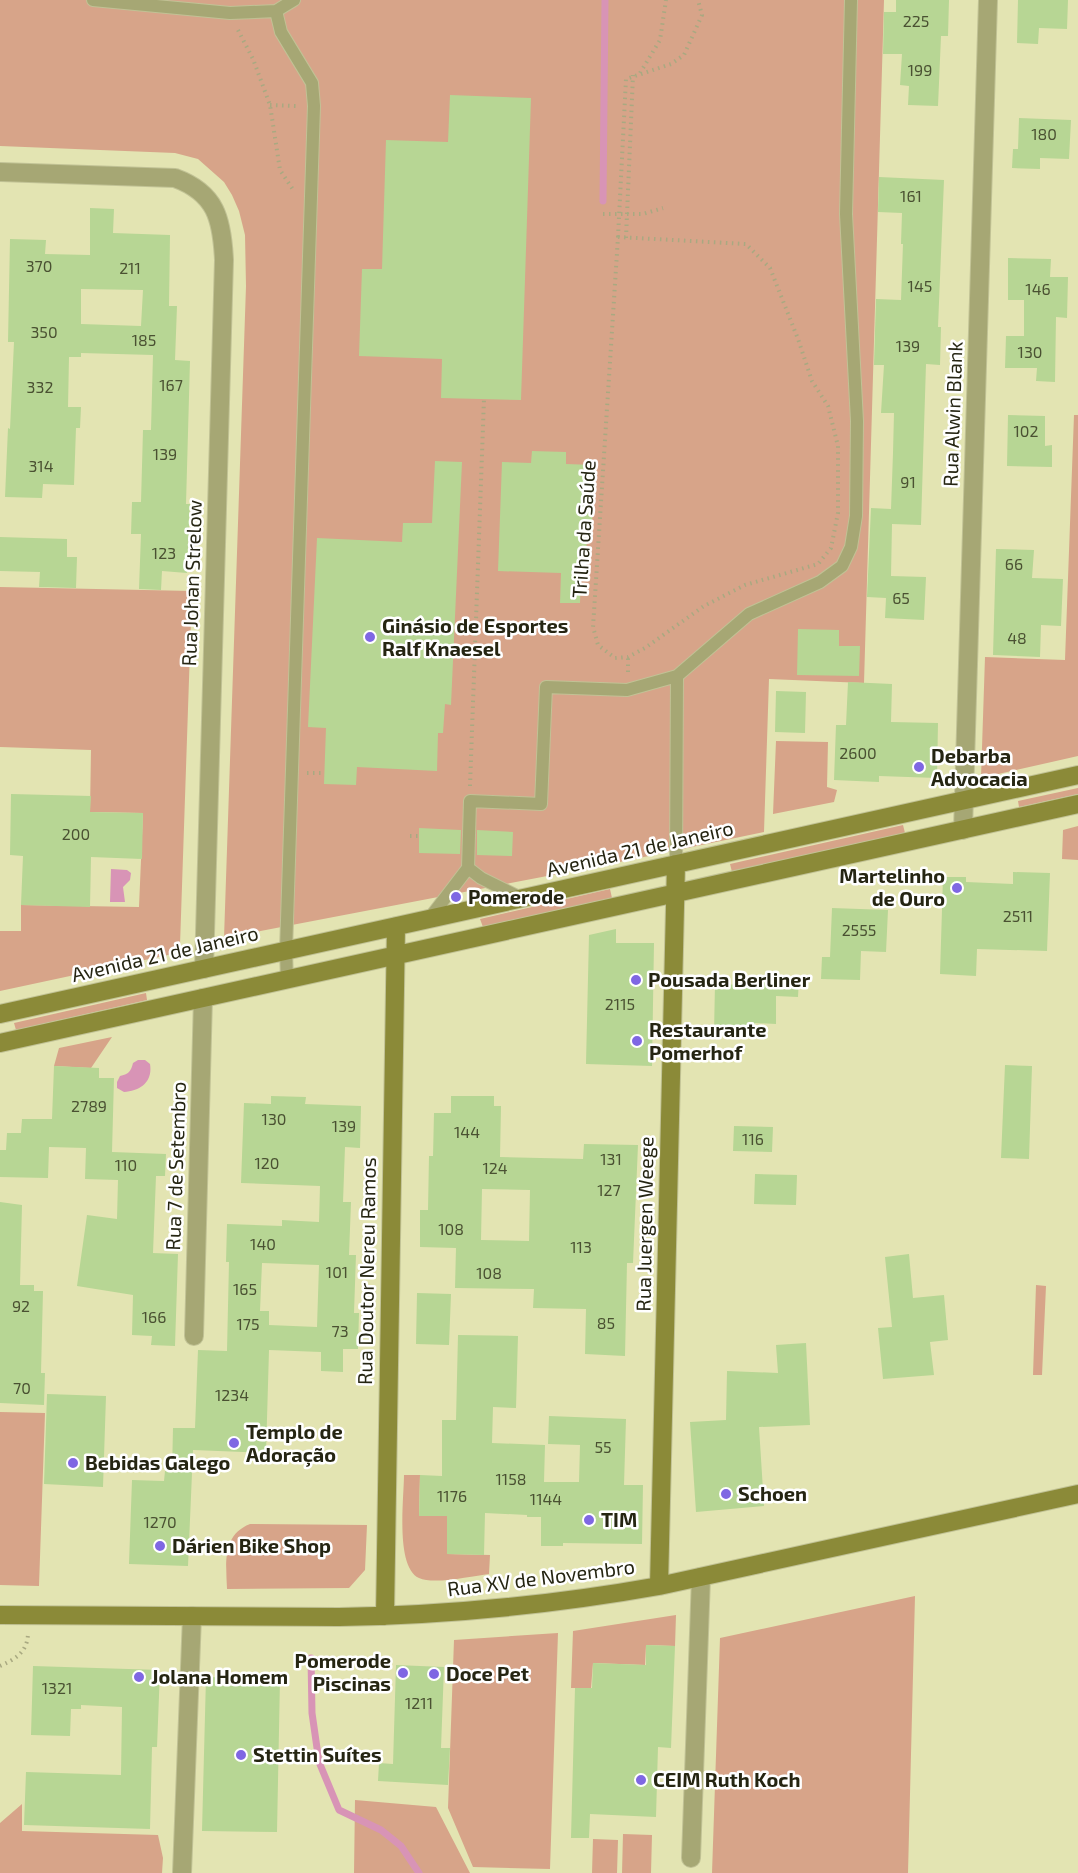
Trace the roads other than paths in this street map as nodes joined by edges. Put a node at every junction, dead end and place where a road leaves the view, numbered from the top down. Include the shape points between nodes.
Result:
1 (93, 0) edge
2 (294, 0) edge
3 (851, 0) edge
4 (988, 0) edge
5 (276, 10) junction
6 (0, 172) edge
7 (677, 676) junction
8 (1078, 775) edge
9 (964, 800) junction
10 (1078, 804) edge
11 (963, 830) junction
12 (676, 864) junction
13 (468, 868) junction
14 (675, 894) junction
15 (522, 898) junction
16 (429, 919) junction
17 (396, 926) junction
18 (286, 951) junction
19 (395, 956) junction
20 (204, 969) junction
21 (287, 980) junction
22 (203, 998) junction
23 (0, 1014) edge
24 (0, 1043) edge
25 (194, 1336) dead end
26 (1078, 1494) edge
27 (701, 1577) junction
28 (659, 1586) junction
29 (0, 1615) edge
30 (192, 1616) junction
31 (385, 1616) junction
32 (691, 1858) dead end
33 (182, 1873) edge

1 - 5 lane via 230,13
2 - 5 lane
3 - 7 lane via 846,214 857,421 856,516 851,547 842,566 820,582 749,614
4 - 9 street, Rua Alwin Blank
5 - 18 lane via 281,32 312,83 314,106
6 - 20 street, Rua Johan Strelow via 175,178 202,192 218,215 224,260
7 - 12 lane
7 - 13 lane via 627,690 546,687 541,804 477,802
8 - 9 main road, Avenida 21 de Janeiro
9 - 11 street, Rua Alwin Blank
9 - 12 main road, Avenida 21 de Janeiro
10 - 11 main road
11 - 14 main road
12 - 14 main road, Rua Juergen Weege
12 - 15 main road, Avenida 21 de Janeiro
13 - 15 lane via 488,883
13 - 16 lane
14 - 19 main road
14 - 28 main road, Rua Juergen Weege
15 - 16 main road, Avenida 21 de Janeiro
16 - 17 main road, Avenida 21 de Janeiro
17 - 18 main road, Avenida 21 de Janeiro
17 - 19 main road, Rua Doutor Nereu Ramos
18 - 20 main road, Avenida 21 de Janeiro
18 - 21 lane
19 - 21 main road
19 - 31 main road, Rua Doutor Nereu Ramos
20 - 22 main road
20 - 23 main road, Avenida 21 de Janeiro
21 - 22 main road
22 - 24 main road
22 - 25 street, Rua 7 de Setembro
26 - 27 main road, Rua XV de Novembro
27 - 28 main road, Rua XV de Novembro
27 - 32 street
28 - 31 main road, Rua XV de Novembro via 501,1608
29 - 30 main road, Rua XV de Novembro
30 - 31 main road, Rua XV de Novembro
30 - 33 street

